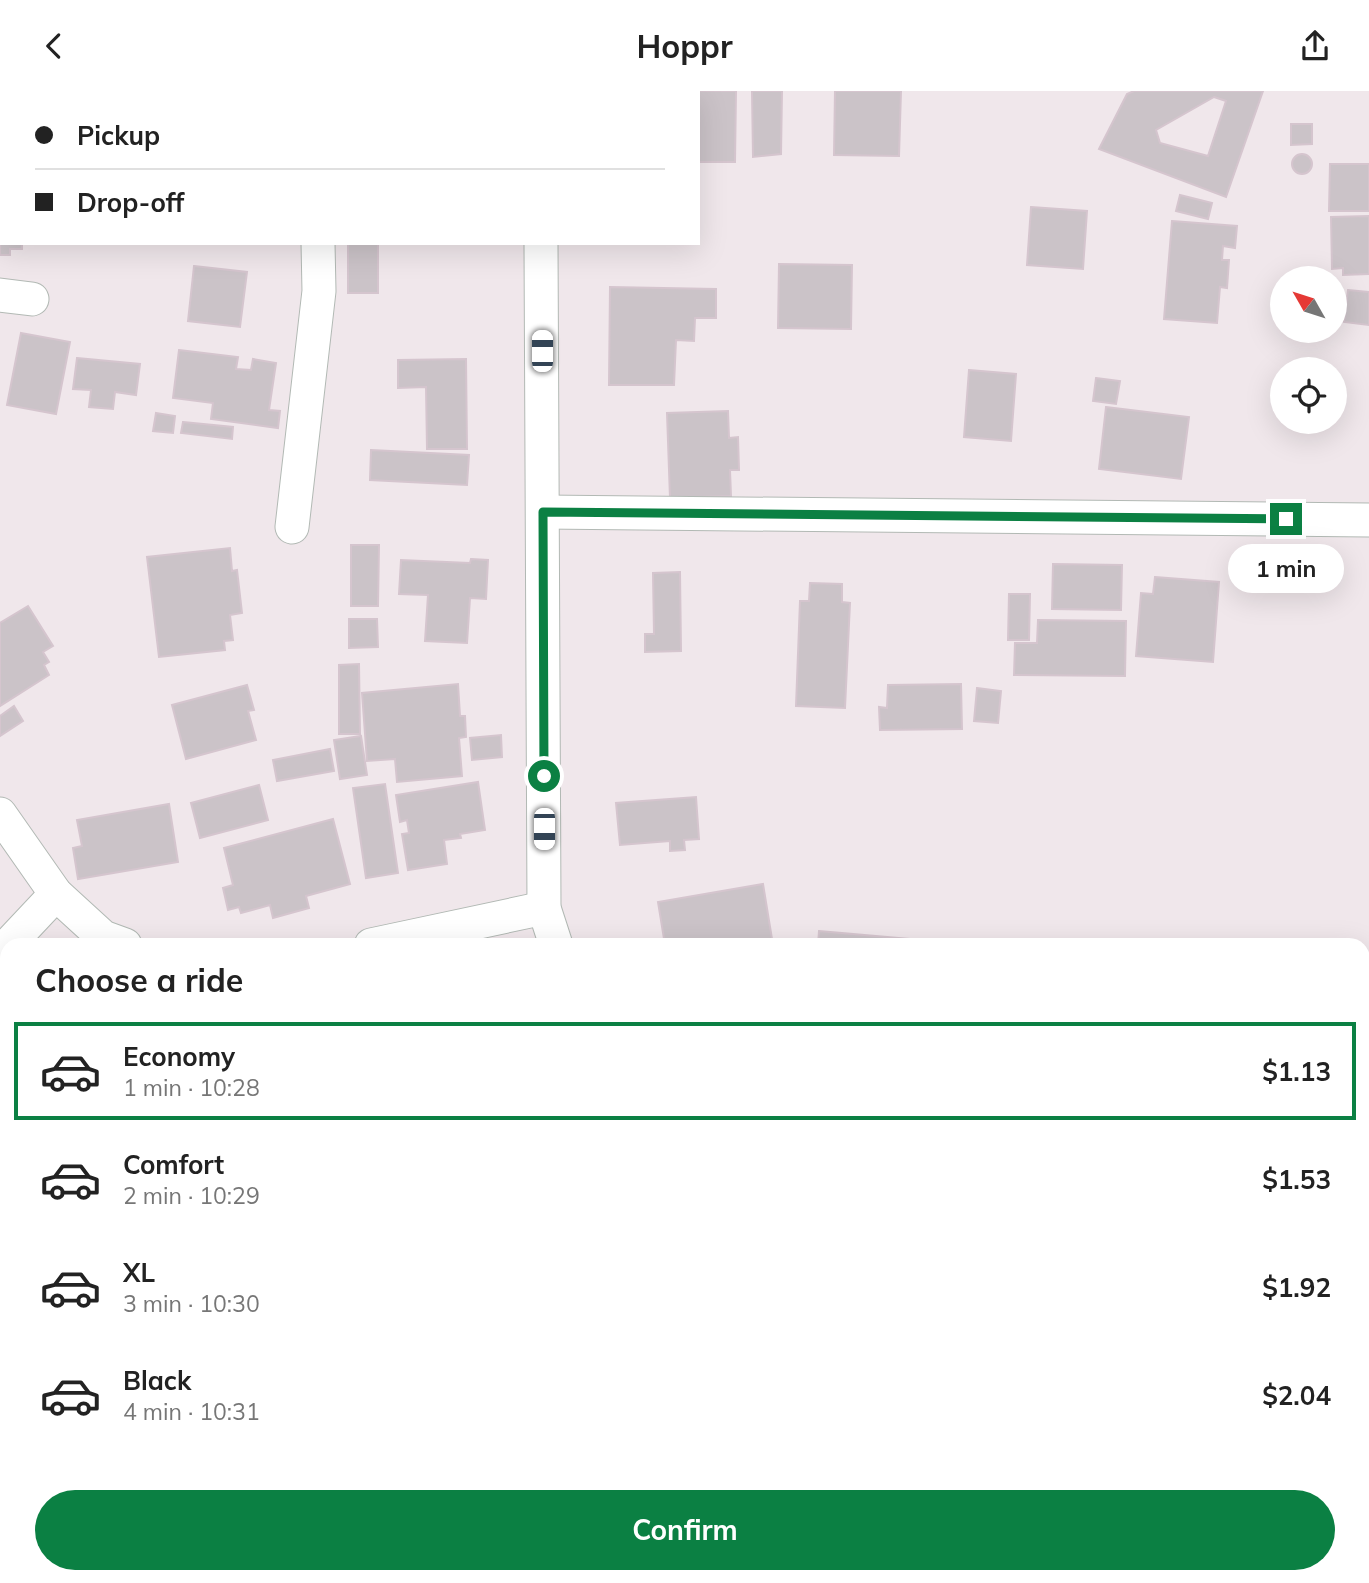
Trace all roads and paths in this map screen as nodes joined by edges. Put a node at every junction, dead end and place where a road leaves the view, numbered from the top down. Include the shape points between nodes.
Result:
1 (318, 245) edge
2 (541, 245) edge
3 (543, 512) junction
4 (1369, 520) edge
5 (292, 527) dead end
6 (0, 814) edge
7 (56, 894) junction
8 (544, 908) junction
9 (15, 938) edge
10 (106, 938) edge
11 (404, 938) edge
12 (554, 938) edge

1 - 5 street via 319,291
2 - 3 street
3 - 4 street
3 - 8 street
6 - 7 street
7 - 9 street
7 - 10 street
8 - 11 street
8 - 12 street

